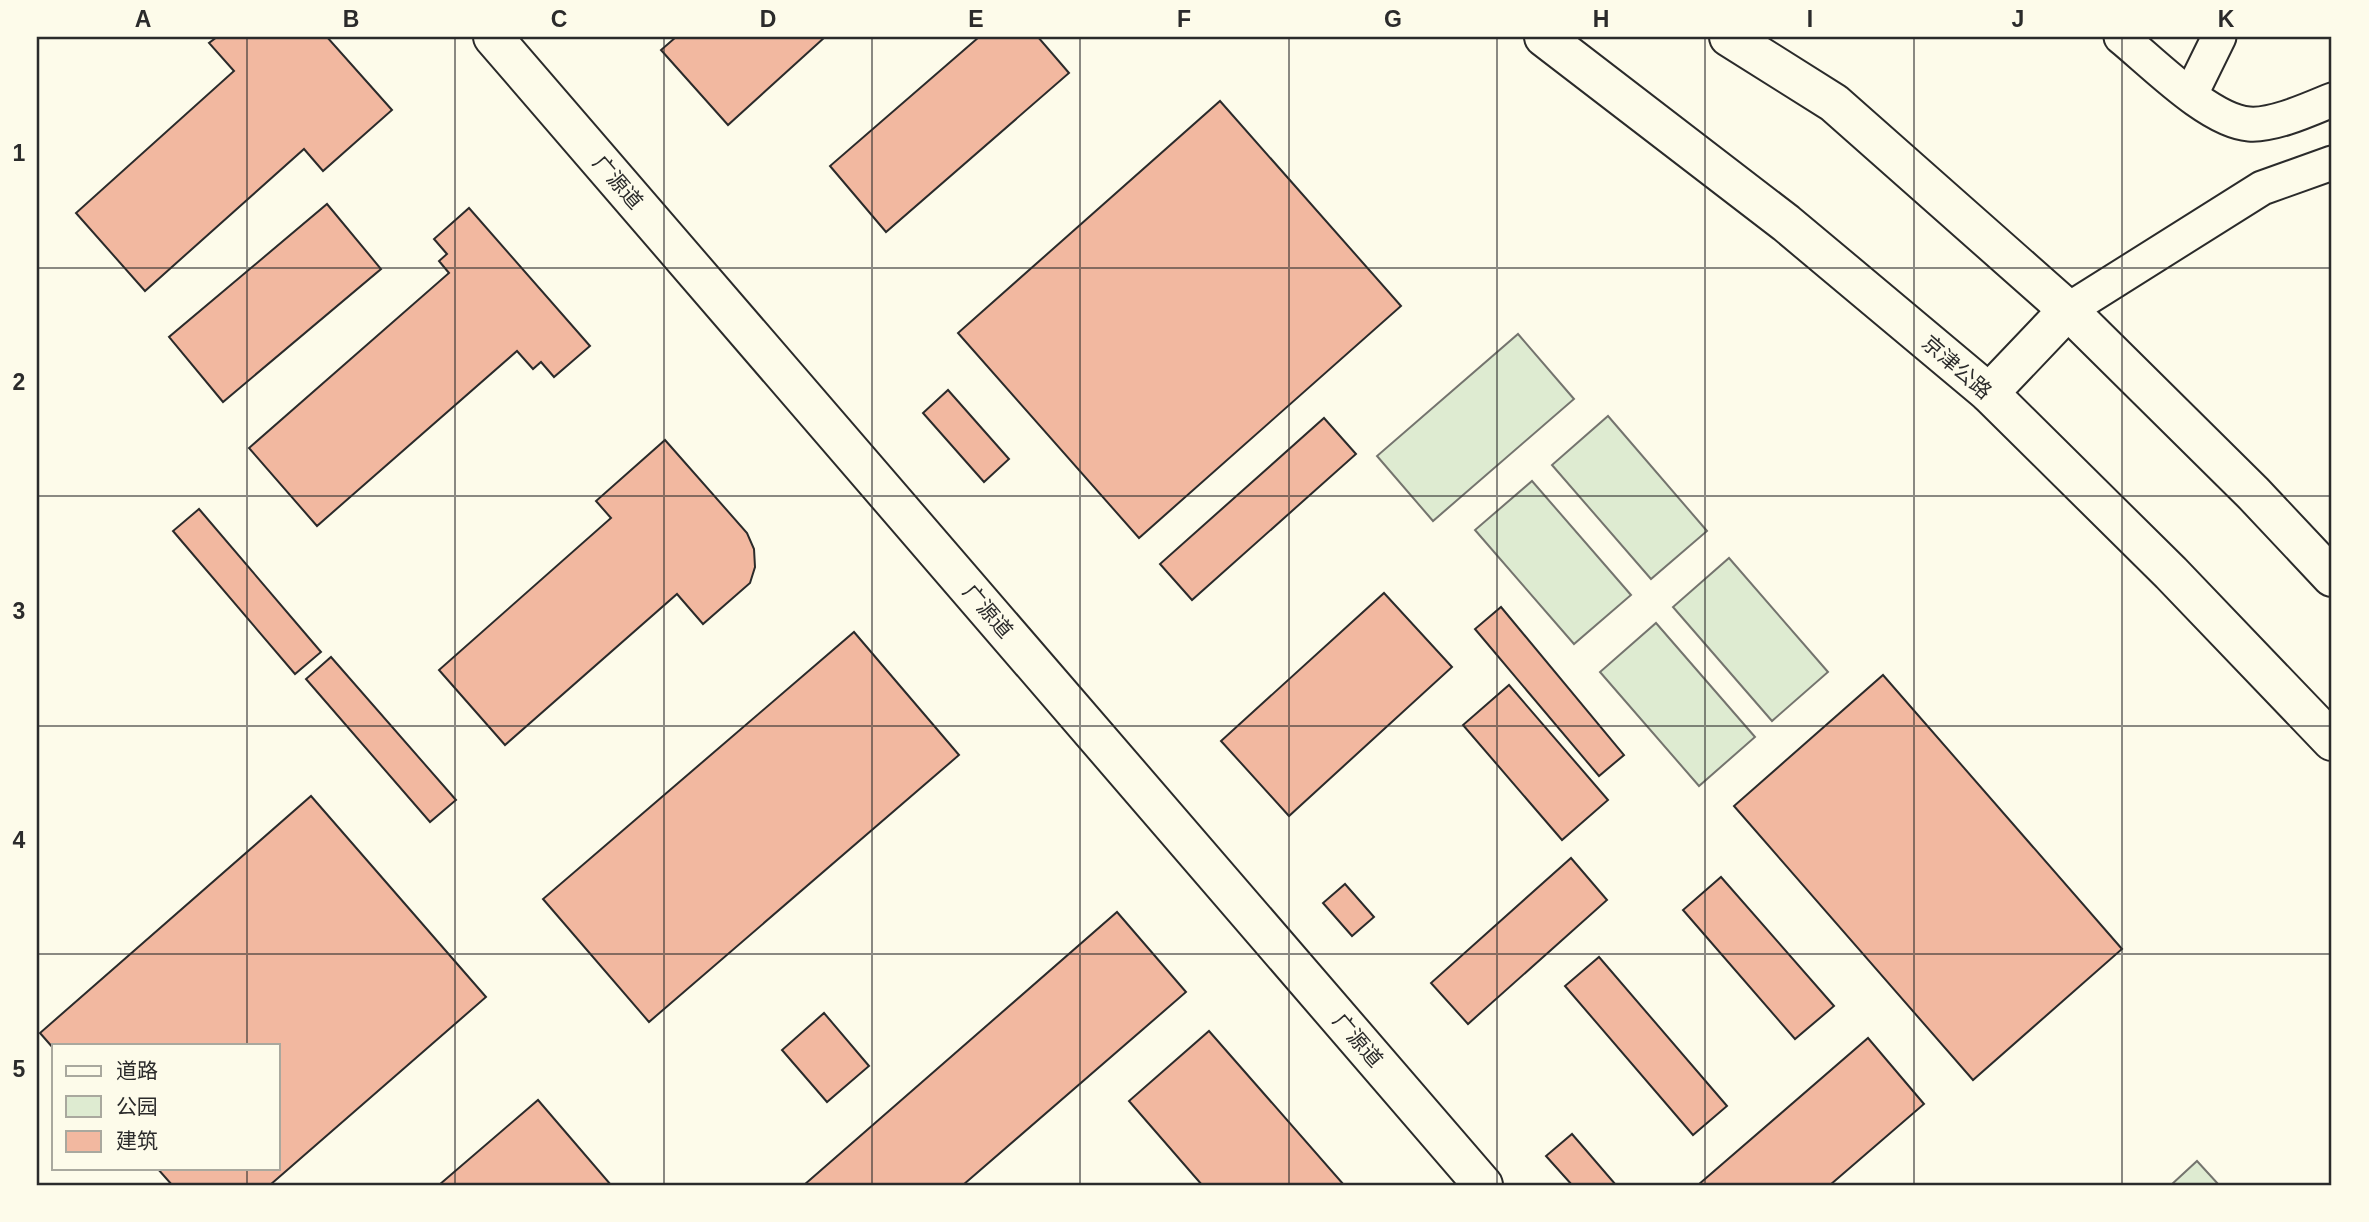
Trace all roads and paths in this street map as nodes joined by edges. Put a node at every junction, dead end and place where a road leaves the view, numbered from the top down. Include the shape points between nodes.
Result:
1 (493, 37) edge
2 (1544, 37) edge
3 (1729, 37) edge
4 (2121, 37) edge
5 (2219, 37) edge
6 (2191, 94) junction
7 (2332, 100) edge
8 (2332, 163) edge
9 (2068, 310) junction
10 (1989, 393) junction
11 (2332, 577) edge
12 (2332, 741) edge
13 (1483, 1185) edge

1 - 13 main road, 广源道
2 - 10 main road, 京津公路 via 1786,223
3 - 9 main road via 1834,103
4 - 6 street
5 - 6 street
6 - 7 street via 2213,112 2249,124
8 - 9 street via 2262,188
9 - 10 main road
9 - 11 main road
10 - 12 main road, 京津公路

